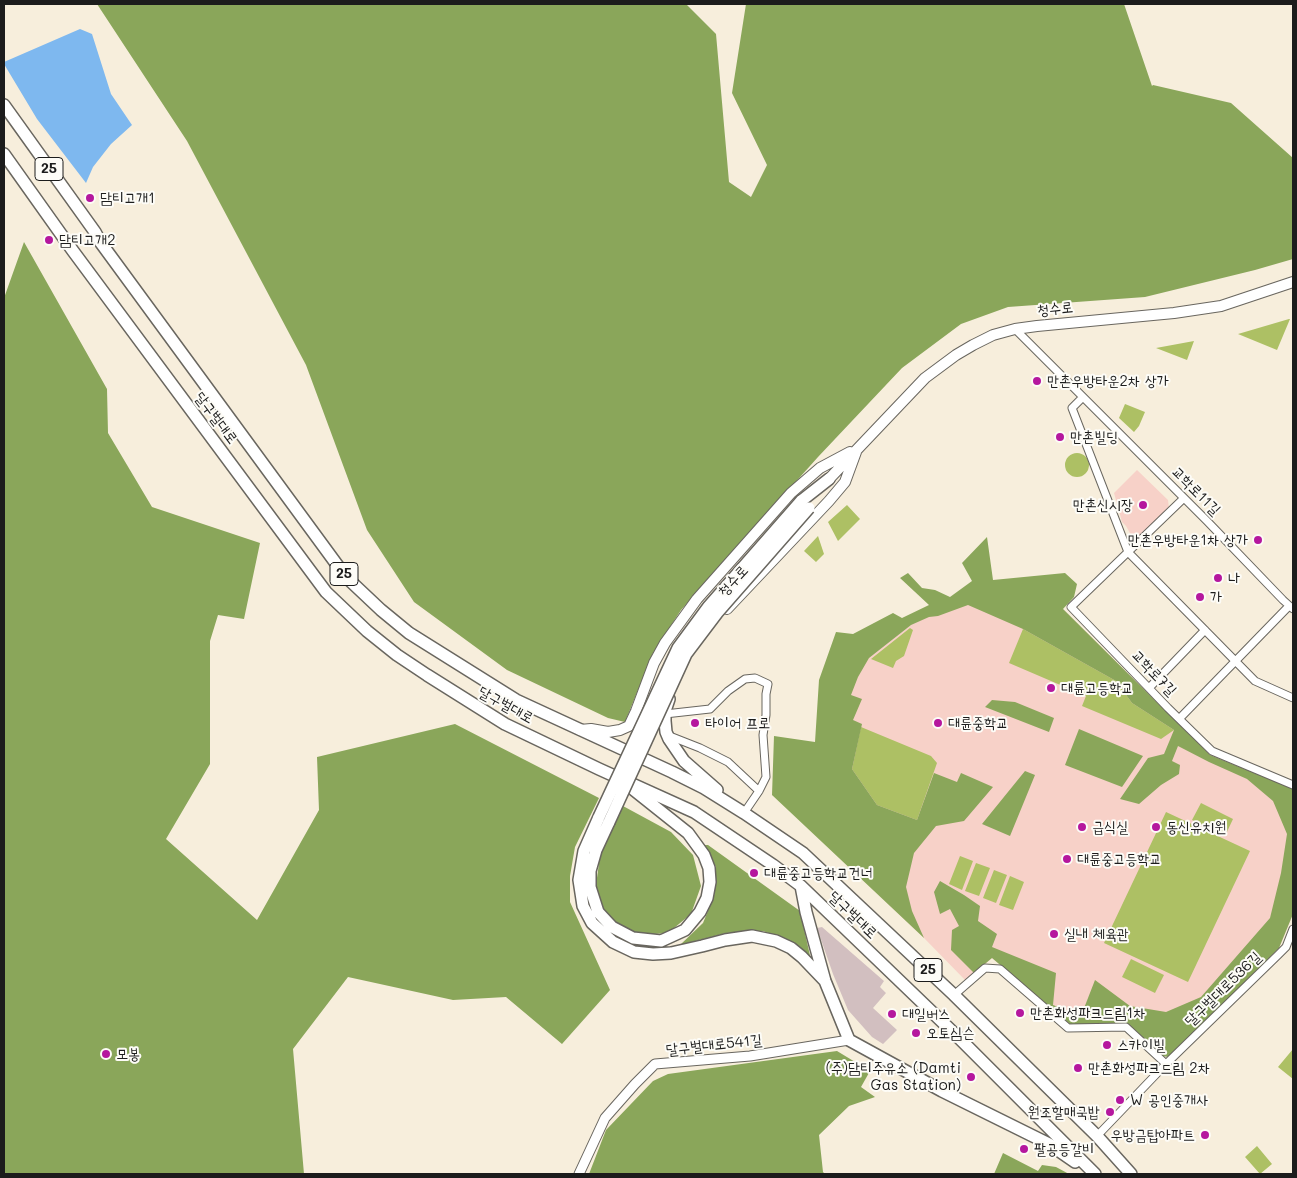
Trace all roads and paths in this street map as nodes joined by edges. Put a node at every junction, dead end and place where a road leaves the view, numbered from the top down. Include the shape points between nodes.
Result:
1 (4, 105) edge
2 (4, 154) edge
3 (1293, 282) edge
4 (1015, 329) junction
5 (1083, 397) junction
6 (858, 448) junction
7 (829, 479) joint
8 (1184, 498) junction
9 (1128, 552) junction
10 (1291, 607) edge
11 (1205, 630) junction
12 (1235, 661) junction
13 (1149, 688) junction
14 (671, 692) joint
15 (1293, 698) edge
16 (665, 714) junction
17 (1180, 718) junction
18 (580, 730) junction
19 (667, 735) junction
20 (599, 769) junction
21 (1293, 785) edge
22 (760, 792) junction
23 (739, 810) junction
24 (604, 820) junction
25 (801, 886) junction
26 (1293, 929) edge
27 (1286, 947) junction
28 (1293, 950) edge
29 (826, 981) junction
30 (954, 995) junction
31 (850, 1040) junction
32 (1166, 1064) junction
33 (1097, 1136) junction
34 (579, 1174) edge
35 (1094, 1174) edge
36 (1131, 1174) edge

1 - 18 main road, 달구벌대로 / 25 via 346,577 409,633 516,700
2 - 20 main road, 달구벌대로 / 25 via 326,592 367,631 427,676 504,724
3 - 4 main road, 청수로 via 1220,306
4 - 5 street, 교학로11길
4 - 6 main road, 청수로 via 993,335 943,364 925,378
5 - 8 street, 교학로11길
5 - 9 street via 1072,408
6 - 7 main road, 청수로
6 - 14 main road, 청수로 via 845,482 711,627 685,662
6 - 18 main road, 청수로 via 820,468 791,493 692,606 654,663 628,726 608,732
7 - 24 main road, bridge via 686,654
8 - 9 street, 교학로7길
8 - 10 street, 교학로11길
9 - 11 street
9 - 13 street, 교학로7길 via 1070,607
10 - 12 street, 교학로11길
11 - 12 street
11 - 13 street
12 - 15 street via 1255,681
12 - 17 street, 교학로11길
13 - 17 street, 교학로7길
14 - 16 main road
16 - 19 main road
16 - 22 street via 710,709 728,690 745,679 755,678 768,684 764,735 766,777
17 - 21 street, 교학로7길 via 1212,751
18 - 23 main road, 달구벌대로 / 25 via 704,788
19 - 22 street via 728,762
19 - 23 main road via 684,761
20 - 24 main road via 638,792 688,833 704,855 710,882 707,898 685,930 661,941 633,938 612,927 598,912 590,887 590,871
20 - 25 main road, 달구벌대로 / 25 via 694,812
22 - 23 street
23 - 30 main road, 달구벌대로 / 25 via 803,854
24 - 29 main road via 584,851 579,880 582,906 592,923 613,942 634,952 653,954 752,936 790,948
25 - 29 main road
25 - 35 main road, 달구벌대로 / 25
26 - 27 street, 달구벌대로536길
27 - 28 street
27 - 32 street, 달구벌대로536길
29 - 31 main road
30 - 32 street via 985,968 1000,969 1068,1028 1126,1027
30 - 33 main road, 달구벌대로 / 25
31 - 34 street, 달구벌대로541길 via 750,1056 656,1064 605,1118
31 - 35 main road via 942,1092 1049,1144
32 - 33 street, 달구벌대로536길
33 - 36 main road, 달구벌대로 / 25

